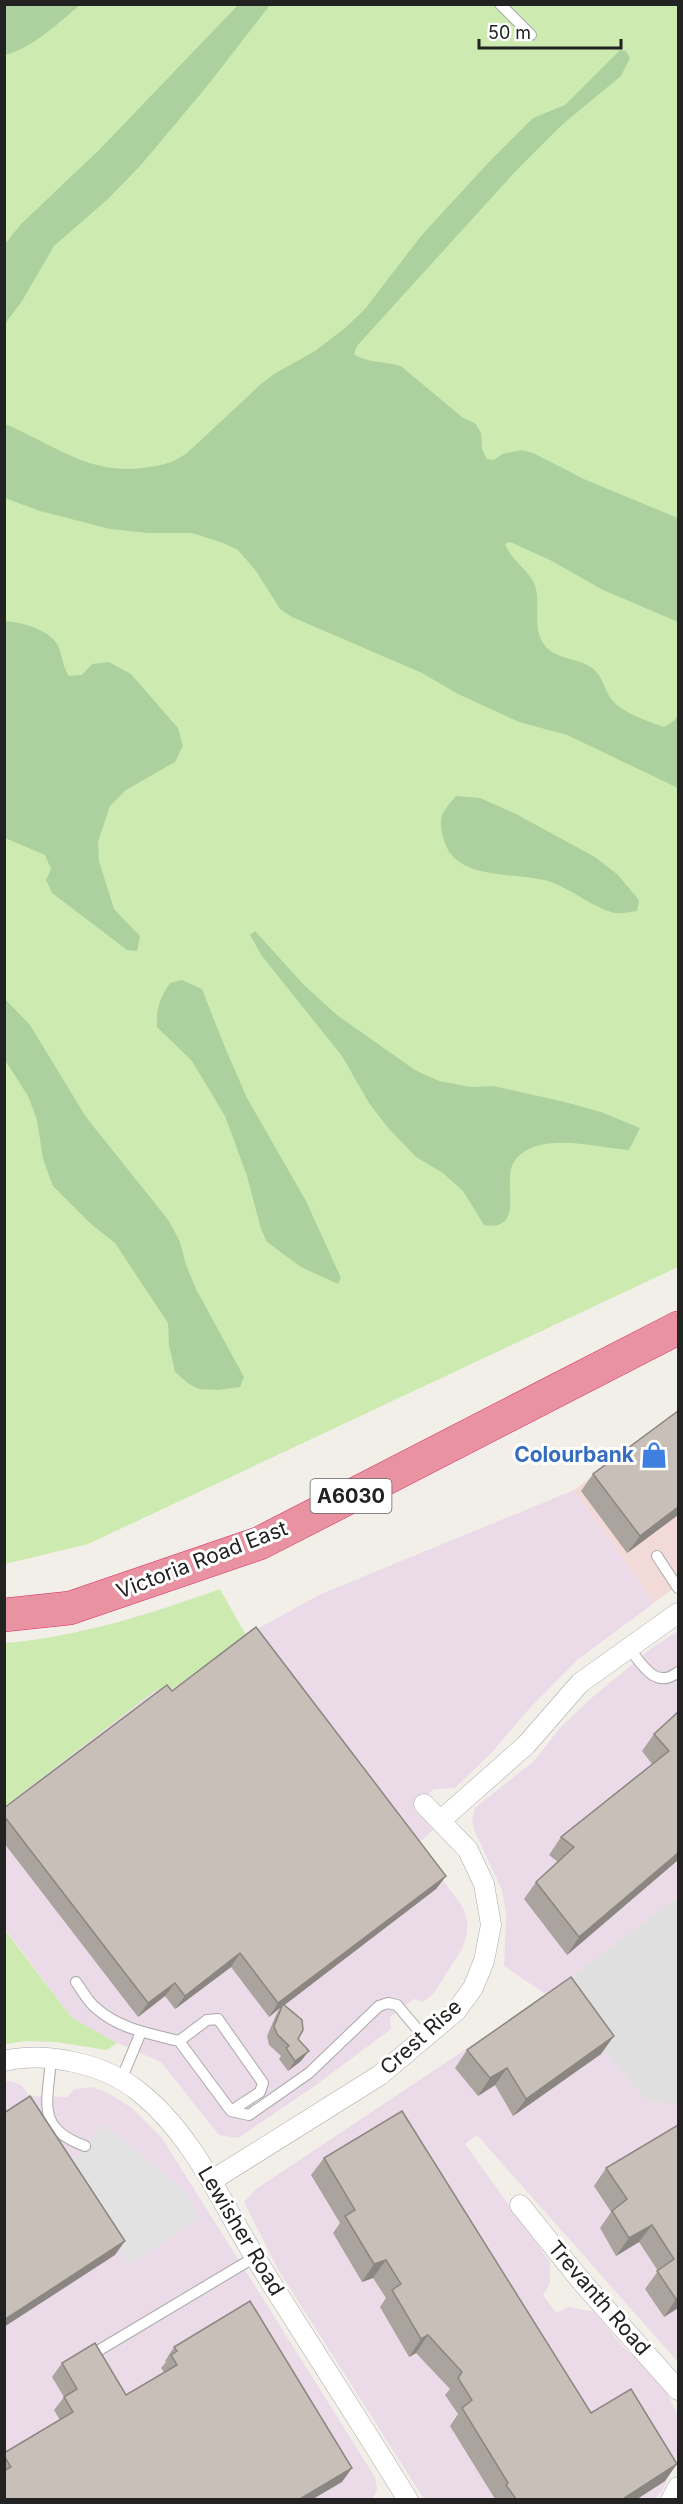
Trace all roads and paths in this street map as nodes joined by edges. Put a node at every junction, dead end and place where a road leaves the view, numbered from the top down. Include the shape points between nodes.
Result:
1 (500, 4) edge
2 (531, 34) dead end
3 (678, 1328) edge
4 (657, 1556) dead end
5 (678, 1588) edge
6 (678, 1613) edge
7 (4, 1615) edge
8 (629, 1648) junction
9 (678, 1672) edge
10 (424, 1804) dead end
11 (440, 1821) junction
12 (76, 1982) dead end
13 (141, 2032) junction
14 (424, 2037) junction
15 (179, 2041) junction
16 (51, 2058) junction
17 (4, 2061) edge
18 (121, 2080) junction
19 (231, 2111) junction
20 (86, 2146) dead end
21 (210, 2181) junction
22 (520, 2205) dead end
23 (255, 2257) junction
24 (96, 2352) edge
25 (678, 2390) edge
26 (678, 2487) edge
27 (408, 2499) edge
28 (671, 2499) edge

1 - 2 lane
3 - 7 highway, Victoria Road East / A6030 via 260,1543 70,1608
4 - 5 lane
6 - 8 street
8 - 9 lane via 649,1674 661,1679
8 - 11 street via 580,1683 526,1745
10 - 11 street, Crest Rise
11 - 14 street, Crest Rise via 468,1850 484,1884 491,1926 484,1961 473,1988 456,2011
12 - 13 lane via 95,2008
13 - 15 lane
13 - 18 lane
14 - 19 lane via 397,2005 379,2006 309,2073 249,2115
14 - 21 street, Crest Rise via 380,2075
15 - 19 lane
15 - 19 lane via 207,2020 218,2019 263,2083 260,2092
16 - 17 street, Lewisher Road
16 - 18 street, Lewisher Road
16 - 20 lane via 48,2111 52,2126 66,2139
18 - 21 street, Lewisher Road via 166,2115
21 - 23 street, Lewisher Road
22 - 25 street, Trevanth Road
23 - 24 lane
23 - 27 street, Lewisher Road
26 - 28 street

